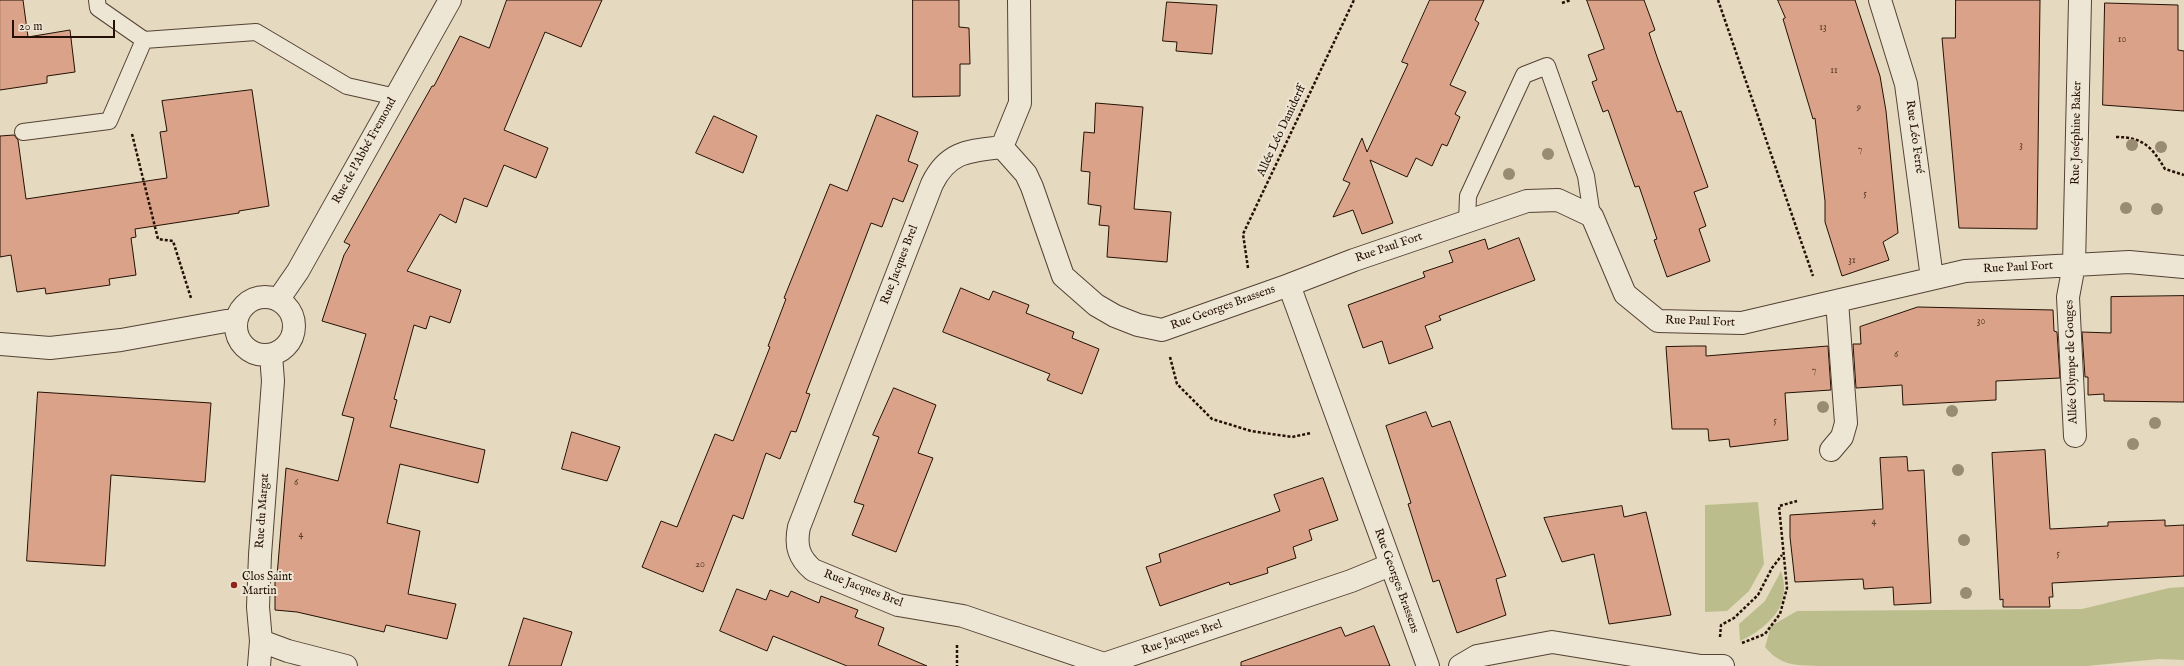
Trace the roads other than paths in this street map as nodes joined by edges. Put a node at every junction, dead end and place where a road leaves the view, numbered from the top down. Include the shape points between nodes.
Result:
1 (97, 0) edge
2 (450, 0) edge
3 (1020, 0) edge
4 (1880, 0) edge
5 (2080, 0) edge
6 (144, 40) junction
7 (396, 97) junction
8 (23, 132) dead end
9 (1002, 146) junction
10 (1592, 216) junction
11 (1467, 222) junction
12 (2074, 265) junction
13 (2184, 267) edge
14 (1932, 278) junction
15 (1289, 285) junction
16 (278, 300) junction
17 (1837, 301) junction
18 (235, 322) junction
19 (0, 344) edge
20 (272, 355) junction
21 (2075, 436) dead end
22 (1831, 450) dead end
23 (1390, 565) junction
24 (261, 641) junction
25 (259, 666) edge
26 (346, 666) edge
27 (1428, 666) edge
28 (1460, 666) edge
29 (1723, 666) edge

1 - 6 lane via 98,8
2 - 7 street, Rue de l'Abbé Fremond
3 - 9 street via 1020,104
4 - 14 street, Rue Léo Ferré via 1906,84
5 - 12 street, Rue Joséphine Baker
6 - 7 lane via 256,32 347,86
6 - 8 lane via 109,121
7 - 16 street, Rue de l'Abbé Fremond via 298,271
9 - 15 street, Rue Georges Brassens via 1026,174 1063,276 1084,296 1115,316 1138,325 1162,330
9 - 23 street, Rue Jacques Brel via 956,156 938,172 932,184 799,527 796,539 798,552 804,562 813,570 898,605 963,616 1104,664 1351,581
10 - 11 street, Rue Paul Fort via 1558,200 1527,201
10 - 11 lane via 1586,176 1547,66 1524,75 1468,196
10 - 17 street, Rue Paul Fort via 1625,294 1658,320 1742,323
11 - 15 street, Rue Paul Fort
12 - 13 street, Rue Paul Fort via 2129,262
12 - 14 street, Rue Paul Fort via 1965,271
12 - 21 street, Allée Olympe de Gouges via 2068,297
14 - 17 street, Rue Paul Fort
15 - 23 street, Rue Georges Brassens
16 - 18 street via 256,298 243,307
16 - 20 street via 292,314 294,325 289,344
17 - 22 street via 1846,423 1842,437
18 - 19 street via 226,321 121,340 50,348
18 - 20 street via 236,334 249,352 260,356
20 - 24 street, Rue du Margat via 273,381 258,607
23 - 27 street, Rue Georges Brassens
24 - 25 street, Rue du Margat
24 - 26 street
28 - 29 street via 1477,656 1552,642 1701,666

